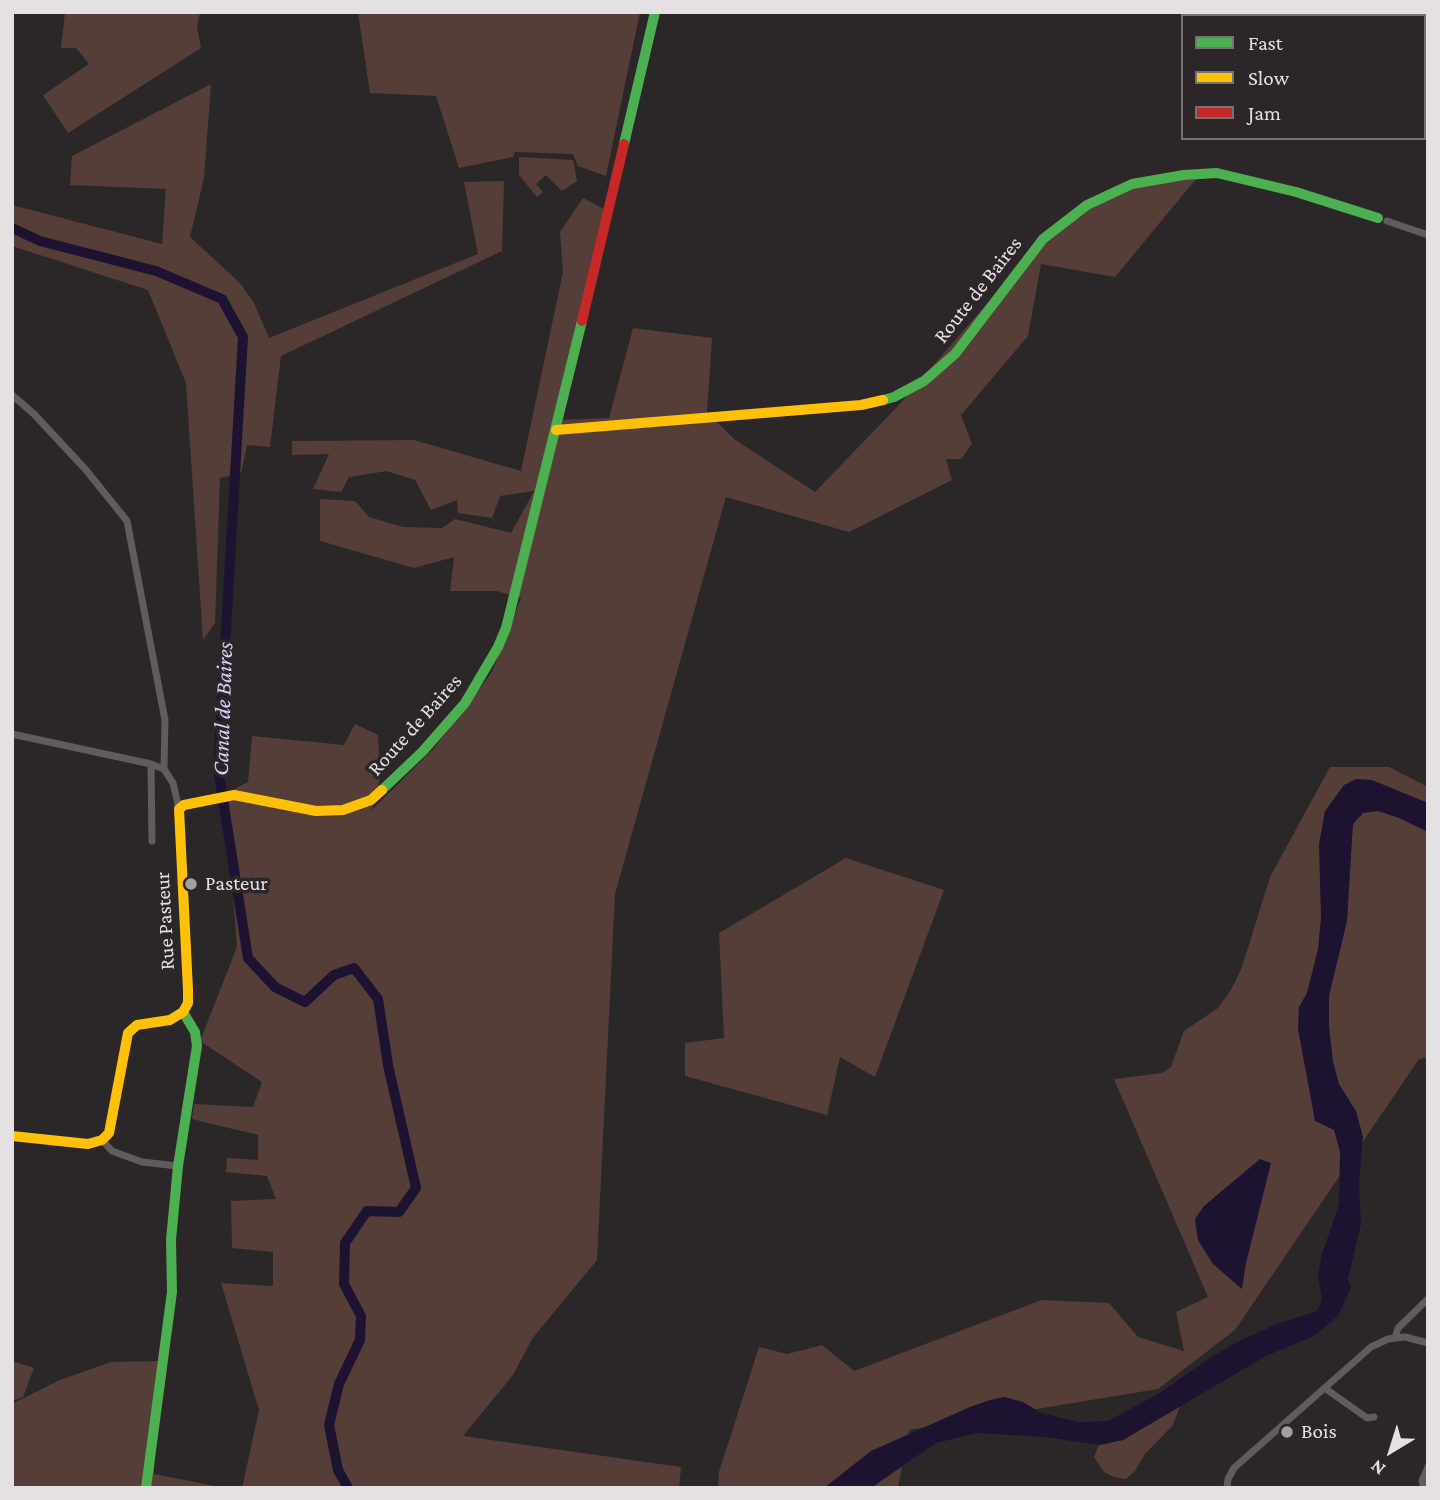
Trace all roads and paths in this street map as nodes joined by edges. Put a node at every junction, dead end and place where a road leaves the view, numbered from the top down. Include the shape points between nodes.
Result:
1 (655, 12) edge
2 (1382, 219) joint
3 (1428, 235) edge
4 (12, 396) edge
5 (556, 430) junction
6 (12, 734) edge
7 (150, 764) junction
8 (164, 769) junction
9 (179, 809) junction
10 (152, 842) dead end
11 (183, 1012) junction
12 (12, 1136) edge
13 (102, 1140) junction
14 (178, 1166) junction
15 (1428, 1299) edge
16 (1395, 1338) junction
17 (1428, 1343) edge
18 (1326, 1389) junction
19 (1374, 1417) dead end
20 (1428, 1467) edge
21 (146, 1488) edge
22 (1227, 1488) edge
23 (1424, 1488) edge

1 - 5 street, Route de Baires
2 - 3 street, Route de Baires
2 - 5 street, Route de Baires via 1217,173 1132,184 1087,205 1043,239 955,354 924,381 894,397 861,405
4 - 8 street, Rue Pasteur via 86,470 127,521 165,720
5 - 9 street, Route de Baires via 506,628 465,703 423,751 371,800 343,810 316,811 234,795
6 - 7 street
7 - 8 street
7 - 10 street
8 - 9 street, Rue Pasteur via 173,783
9 - 11 street, Rue Pasteur via 188,990
11 - 13 street via 170,1020 138,1025 128,1033 109,1133
11 - 14 street via 197,1046
12 - 13 street via 88,1144
13 - 14 street via 112,1151 142,1162
14 - 21 street via 172,1292
15 - 16 street via 1398,1328
16 - 17 street
16 - 18 street via 1371,1347
18 - 19 street via 1367,1418
18 - 22 street via 1234,1468
20 - 23 street via 1423,1473

